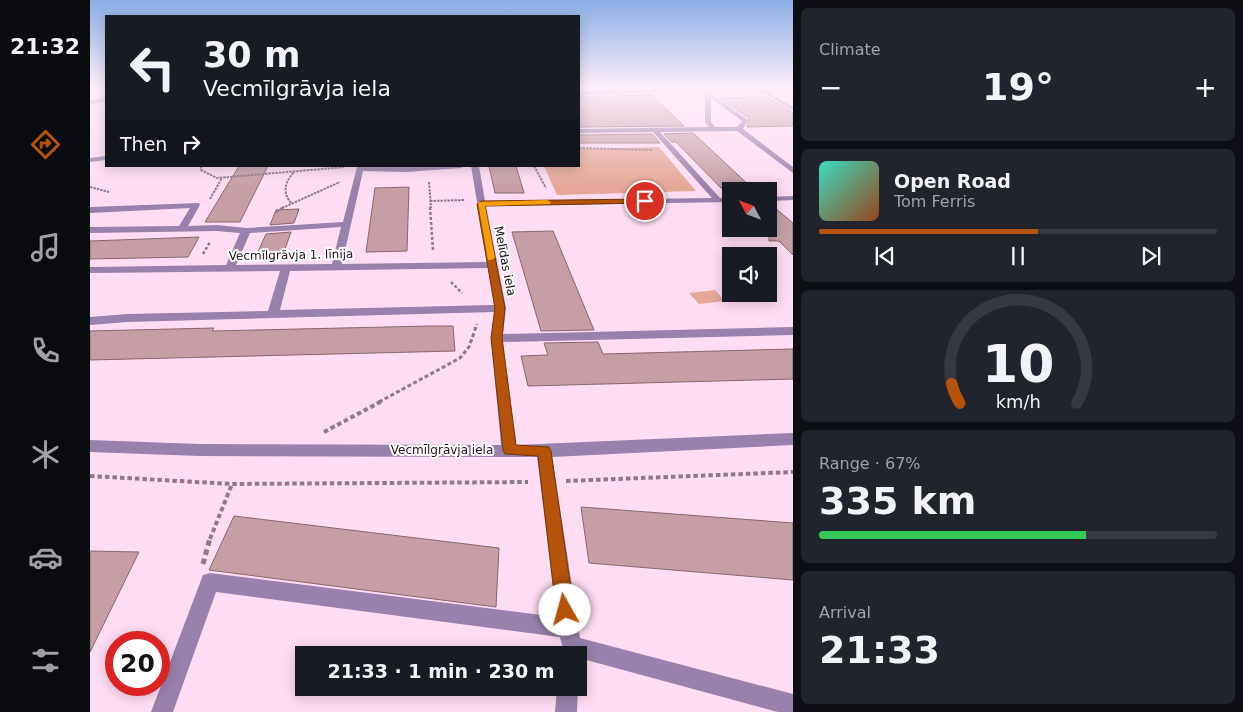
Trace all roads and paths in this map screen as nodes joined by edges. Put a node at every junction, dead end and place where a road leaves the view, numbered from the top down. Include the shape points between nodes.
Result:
1 (708, 121) edge
2 (746, 121) edge
3 (714, 129) junction
4 (738, 129) junction
5 (655, 130) junction
6 (580, 131) edge
7 (580, 148) edge
8 (673, 150) junction
9 (105, 158) edge
10 (90, 160) edge
11 (202, 167) edge
12 (348, 167) edge
13 (447, 167) edge
14 (475, 167) edge
15 (535, 167) edge
16 (793, 171) edge
17 (295, 172) junction
18 (358, 178) junction
19 (420, 182) dead end
20 (793, 198) edge
21 (778, 199) edge
22 (718, 200) junction
23 (722, 200) edge
24 (430, 202) junction
25 (480, 202) junction
26 (553, 202) junction
27 (291, 204) junction
28 (90, 210) edge
29 (347, 224) junction
30 (217, 228) junction
31 (182, 229) junction
32 (90, 230) edge
33 (246, 232) junction
34 (434, 266) junction
35 (492, 266) junction
36 (336, 267) junction
37 (230, 268) junction
38 (286, 268) junction
39 (195, 269) junction
40 (90, 270) edge
41 (479, 308) junction
42 (500, 308) junction
43 (273, 314) junction
44 (90, 321) edge
45 (793, 331) edge
46 (497, 338) junction
47 (321, 433) dead end
48 (793, 439) edge
49 (90, 446) edge
50 (509, 450) junction
51 (544, 451) junction
52 (793, 472) edge
53 (90, 476) edge
54 (548, 482) junction
55 (232, 484) junction
56 (210, 582) junction
57 (569, 643) edge
58 (567, 696) edge
59 (793, 705) edge
60 (162, 712) edge
61 (566, 712) edge

1 - 3 street
2 - 4 street
3 - 4 street
3 - 5 street
4 - 16 street
5 - 6 street
5 - 8 street
7 - 8 path
8 - 22 street
9 - 10 street
11 - 17 path via 201,170 217,178
12 - 17 path
13 - 18 street via 360,169
14 - 25 street, Melīdas iela
15 - 26 path
17 - 27 path via 284,188
18 - 27 path via 348,179
18 - 29 street
19 - 24 path via 430,182
20 - 21 street
22 - 23 street
22 - 26 street
24 - 25 path
24 - 34 path
25 - 26 street
25 - 35 street, Melīdas iela
27 - 33 path
28 - 31 street via 196,205
29 - 33 street
29 - 36 street
30 - 31 street
30 - 33 street
30 - 39 path
31 - 32 street
33 - 37 street
34 - 35 street, Vecmīlgrāvja 1. līnija
34 - 36 street, Vecmīlgrāvja 1. līnija
34 - 41 path
35 - 42 street, Melīdas iela
36 - 38 street, Vecmīlgrāvja 1. līnija
37 - 38 street, Vecmīlgrāvja 1. līnija
37 - 39 street, Vecmīlgrāvja 1. līnija
38 - 43 street
39 - 40 street, Vecmīlgrāvja 1. līnija
41 - 42 street
41 - 43 street
41 - 47 path via 471,344 460,358
42 - 46 street, Melīdas iela
43 - 44 street
45 - 46 street
46 - 50 street, Melīdas iela
48 - 51 street, Vecmīlgrāvja iela
49 - 50 street, Vecmīlgrāvja iela via 199,450
50 - 51 street, Vecmīlgrāvja iela
51 - 54 street
52 - 54 path
53 - 55 path
54 - 55 path
54 - 57 street
55 - 56 path via 202,567
56 - 57 street
56 - 60 street
57 - 59 street
58 - 61 street

